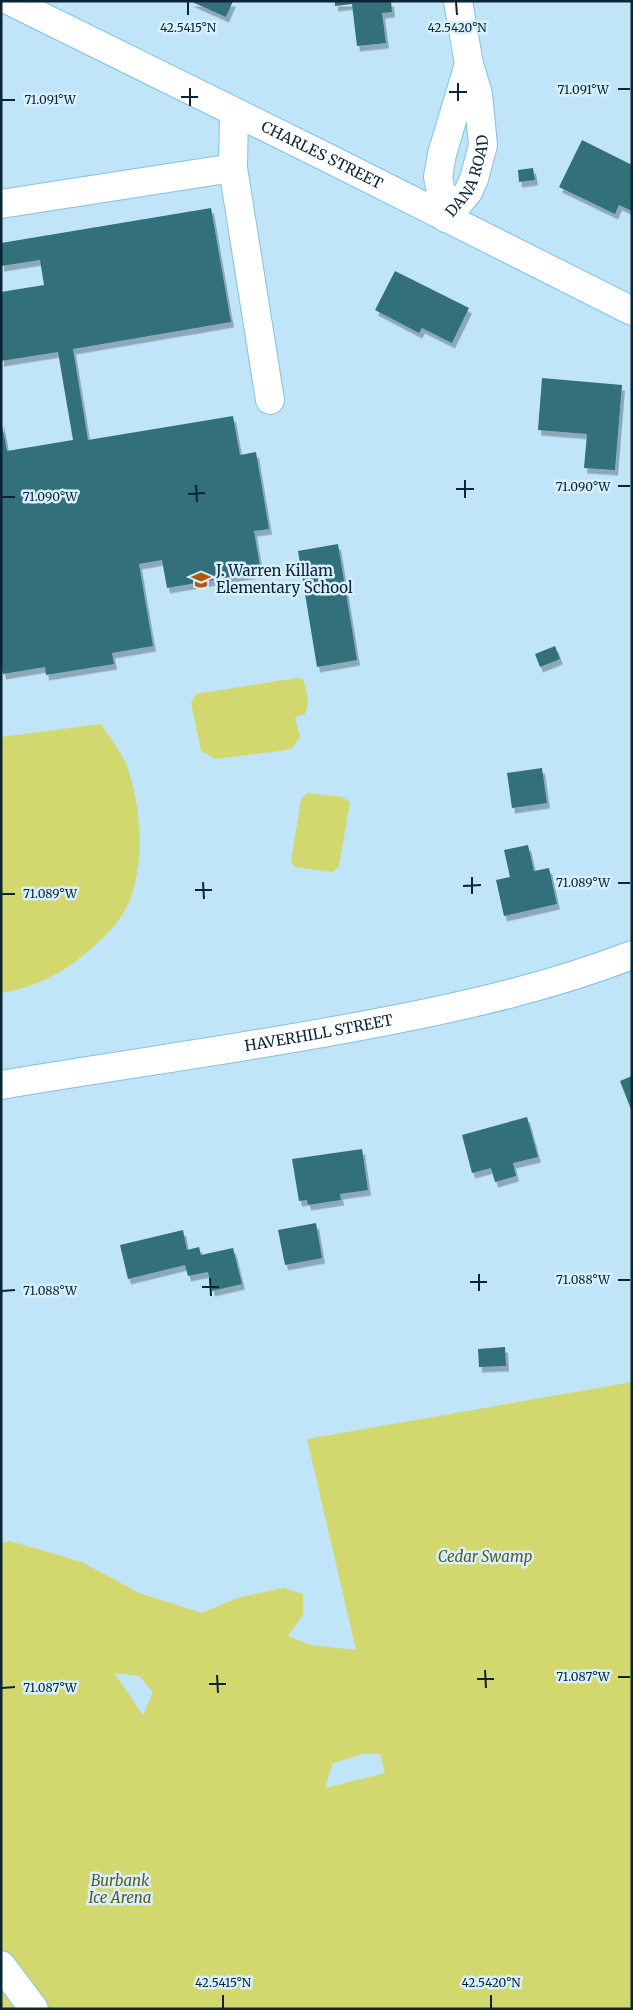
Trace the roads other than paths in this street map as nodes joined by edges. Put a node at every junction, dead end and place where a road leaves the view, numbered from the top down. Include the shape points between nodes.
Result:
1 (10, 1) edge
2 (458, 1) edge
3 (469, 64) junction
4 (234, 112) junction
5 (233, 168) junction
6 (1, 204) edge
7 (446, 218) junction
8 (632, 311) edge
9 (270, 400) dead end
10 (632, 955) edge
11 (1, 1085) edge
12 (1, 1965) edge
13 (34, 2009) edge

1 - 4 street, CHARLES STREET
2 - 3 street, DANA ROAD
3 - 7 street, DANA ROAD via 438,177
3 - 7 street, DANA ROAD via 478,94 483,145 468,192
4 - 5 street
4 - 7 street, CHARLES STREET
5 - 6 street
5 - 9 street
7 - 8 street, CHARLES STREET
10 - 11 street, HAVERHILL STREET via 560,980 455,1008 333,1032
12 - 13 street

